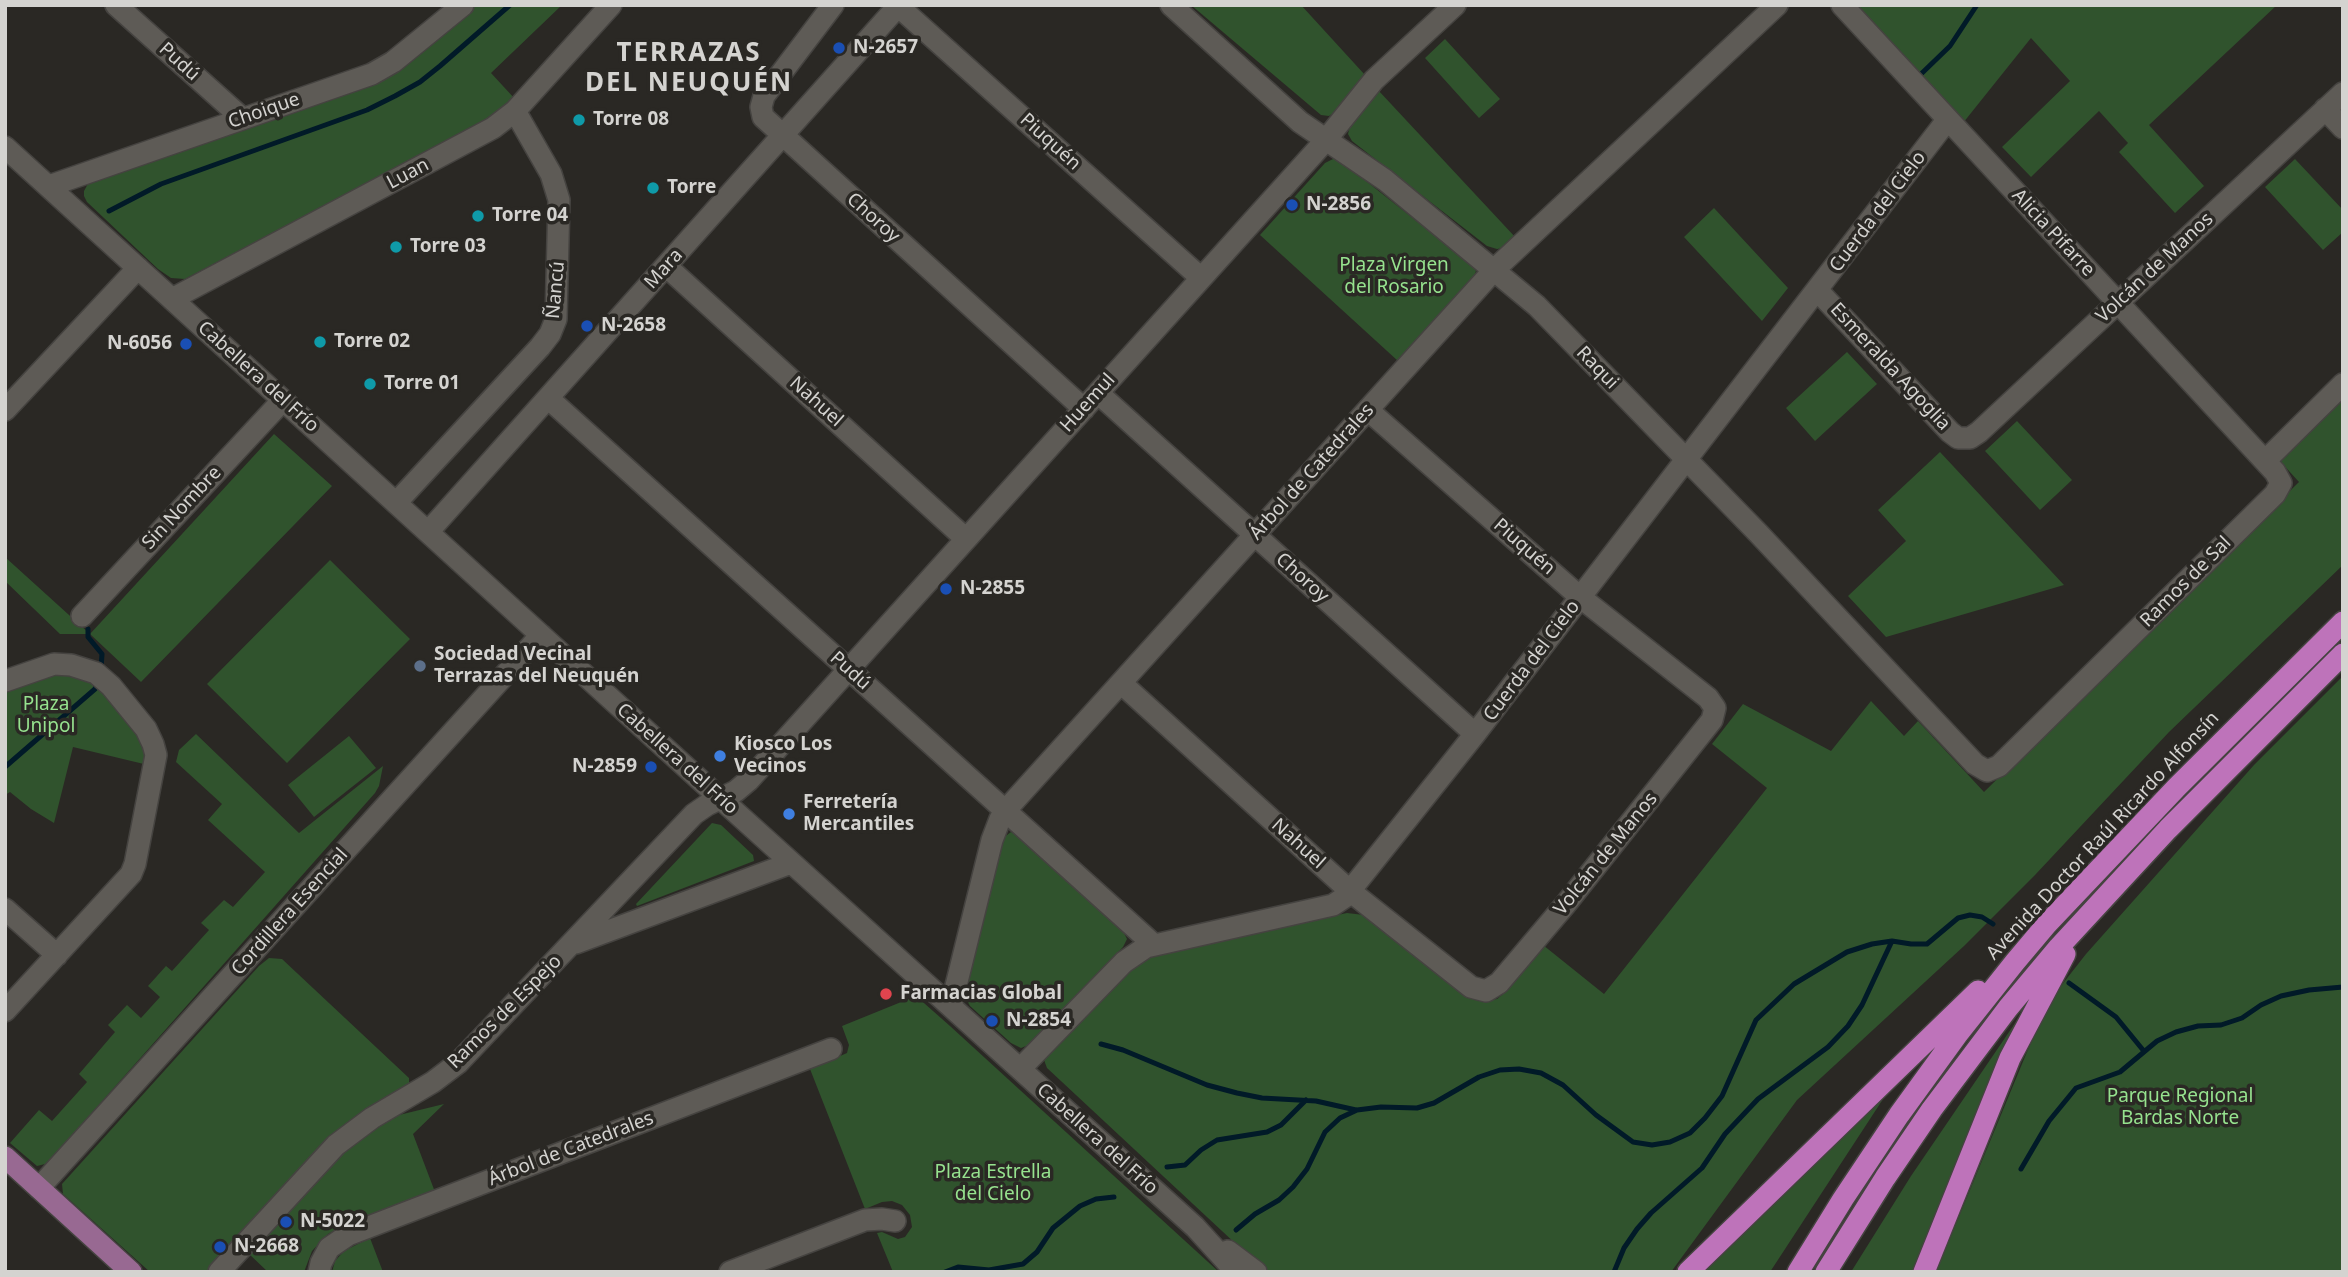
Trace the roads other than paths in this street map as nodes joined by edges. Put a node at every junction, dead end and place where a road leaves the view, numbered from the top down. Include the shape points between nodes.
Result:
1 (116, 5) edge
2 (463, 5) edge
3 (611, 5) edge
4 (833, 5) edge
5 (1171, 5) edge
6 (1455, 5) edge
7 (1777, 5) edge
8 (1842, 5) edge
9 (899, 6) edge
10 (2343, 93) edge
11 (2325, 109) junction
12 (515, 111) junction
13 (242, 118) junction
14 (1948, 119) junction
15 (2343, 128) edge
16 (782, 136) junction
17 (1325, 141) junction
18 (5, 147) edge
19 (49, 186) junction
20 (666, 265) junction
21 (138, 268) junction
22 (1495, 269) junction
23 (1201, 278) junction
24 (1818, 291) junction
25 (172, 299) junction
26 (2118, 303) junction
27 (2343, 384) edge
28 (548, 398) junction
29 (283, 400) junction
30 (1091, 401) junction
31 (5, 410) edge
32 (1368, 410) junction
33 (1965, 438) joint
34 (1685, 460) junction
35 (2264, 461) junction
36 (396, 503) junction
37 (428, 532) junction
38 (1255, 535) junction
39 (966, 539) junction
40 (1580, 597) junction
41 (82, 615) dead end
42 (2343, 622) edge
43 (541, 635) junction
44 (2343, 654) edge
45 (849, 670) junction
46 (5, 681) edge
47 (1121, 683) junction
48 (1715, 708) joint
49 (1475, 734) junction
50 (1987, 771) joint
51 (721, 799) junction
52 (1005, 811) junction
53 (792, 863) junction
54 (1350, 891) junction
55 (5, 909) edge
56 (2085, 917) junction
57 (2047, 924) junction
58 (1153, 944) junction
59 (570, 945) junction
60 (57, 955) junction
61 (1486, 991) joint
62 (951, 1006) junction
63 (5, 1012) edge
64 (831, 1049) dead end
65 (1020, 1069) junction
66 (5, 1157) edge
67 (39, 1188) junction
68 (895, 1221) dead end
69 (1195, 1227) junction
70 (320, 1267) edge
71 (131, 1272) edge
72 (219, 1272) edge
73 (730, 1272) edge
74 (1236, 1272) edge
75 (1256, 1272) edge
76 (1688, 1272) edge
77 (1798, 1272) edge
78 (1826, 1272) edge
79 (1924, 1272) edge

1 - 13 street, Pudú
2 - 13 street, Choique via 372,74
3 - 12 street, Luan
4 - 16 street, Choroy via 761,101 763,117
5 - 17 street, Raqui
6 - 17 street, Huemul via 1374,80
7 - 22 street, Árbol de Catedrales
8 - 14 street, Alicia Pifarre
9 - 16 street, Mara
9 - 23 street, Piuquén
10 - 11 street, Volcán de Manos
11 - 15 street
11 - 26 street, Volcán de Manos
12 - 25 street, Luan via 481,135
12 - 36 street, Ñancú via 551,174 559,200 555,320 540,347
13 - 19 street, Choique
14 - 24 street, Cuerda del Cielo
14 - 26 street, Alicia Pifarre
16 - 20 street, Mara
16 - 30 street, Choroy
17 - 22 street, Raqui via 1377,174
17 - 23 street, Huemul
18 - 19 street, Cabellera del Frío
19 - 21 street, Cabellera del Frío
20 - 28 street, Mara
20 - 39 street, Nahuel
21 - 25 street, Cabellera del Frío
21 - 31 street
22 - 32 street, Árbol de Catedrales
22 - 34 street, Raqui via 1537,306
23 - 30 street, Huemul
24 - 33 street, Esmeralda Agoglia via 1950,432
24 - 34 street, Cuerda del Cielo
25 - 29 street, Cabellera del Frío
26 - 33 street, Volcán de Manos via 1979,432
26 - 35 street, Alicia Pifarre
27 - 35 street
28 - 37 street, Mara
28 - 45 street, Pudú
29 - 36 street, Cabellera del Frío
29 - 41 street, Sin Nombre
30 - 38 street, Choroy
30 - 39 street, Huemul
32 - 38 street, Árbol de Catedrales
32 - 40 street, Piuquén
34 - 40 street, Cuerda del Cielo
34 - 50 street, Raqui via 1975,764
35 - 50 street, Ramos de Sal via 2281,483 2275,494 1999,766
36 - 37 street, Cabellera del Frío
37 - 43 street, Cabellera del Frío
38 - 47 street, Árbol de Catedrales
38 - 49 street, Choroy
39 - 45 street, Huemul
40 - 48 street, Piuquén
40 - 49 street, Cuerda del Cielo
42 - 57 highway, Avenida Doctor Raúl Ricardo Alfonsín via 2222,740
43 - 51 street, Cabellera del Frío
43 - 67 street, Cordillera Esencial
44 - 56 highway
45 - 51 street, Huemul via 749,780
45 - 52 street, Pudú
46 - 60 street via 54,664 99,675 149,734 155,750 135,866
47 - 52 street, Árbol de Catedrales
47 - 54 street, Nahuel
48 - 61 street, Volcán de Manos via 1712,720 1578,889 1499,983
49 - 54 street, Cuerda del Cielo
51 - 53 street, Cabellera del Frío
51 - 59 street, Ramos de Espejo via 694,814
52 - 58 street, Pudú
52 - 62 street, Árbol de Catedrales via 992,840
53 - 59 street, Ramos de Espejo
53 - 62 street, Cabellera del Frío
54 - 58 street, Cuerda del Cielo via 1333,905
54 - 61 street, Nahuel via 1471,987
55 - 60 street
56 - 78 highway via 1959,1072
56 - 79 highway via 2014,1050
57 - 76 highway
57 - 77 highway, Avenida Doctor Raúl Ricardo Alfonsín via 1926,1077
58 - 65 street, Cuerda del Cielo via 1124,962
59 - 72 street, Ramos de Espejo via 458,1063 336,1145
60 - 63 street
62 - 65 street, Cabellera del Frío
64 - 70 street, Árbol de Catedrales via 348,1235 329,1248
65 - 69 street, Cabellera del Frío
66 - 67 main road
67 - 71 main road
68 - 73 street via 865,1220
69 - 74 street, Cabellera del Frío
69 - 75 street, Cabellera del Frío

